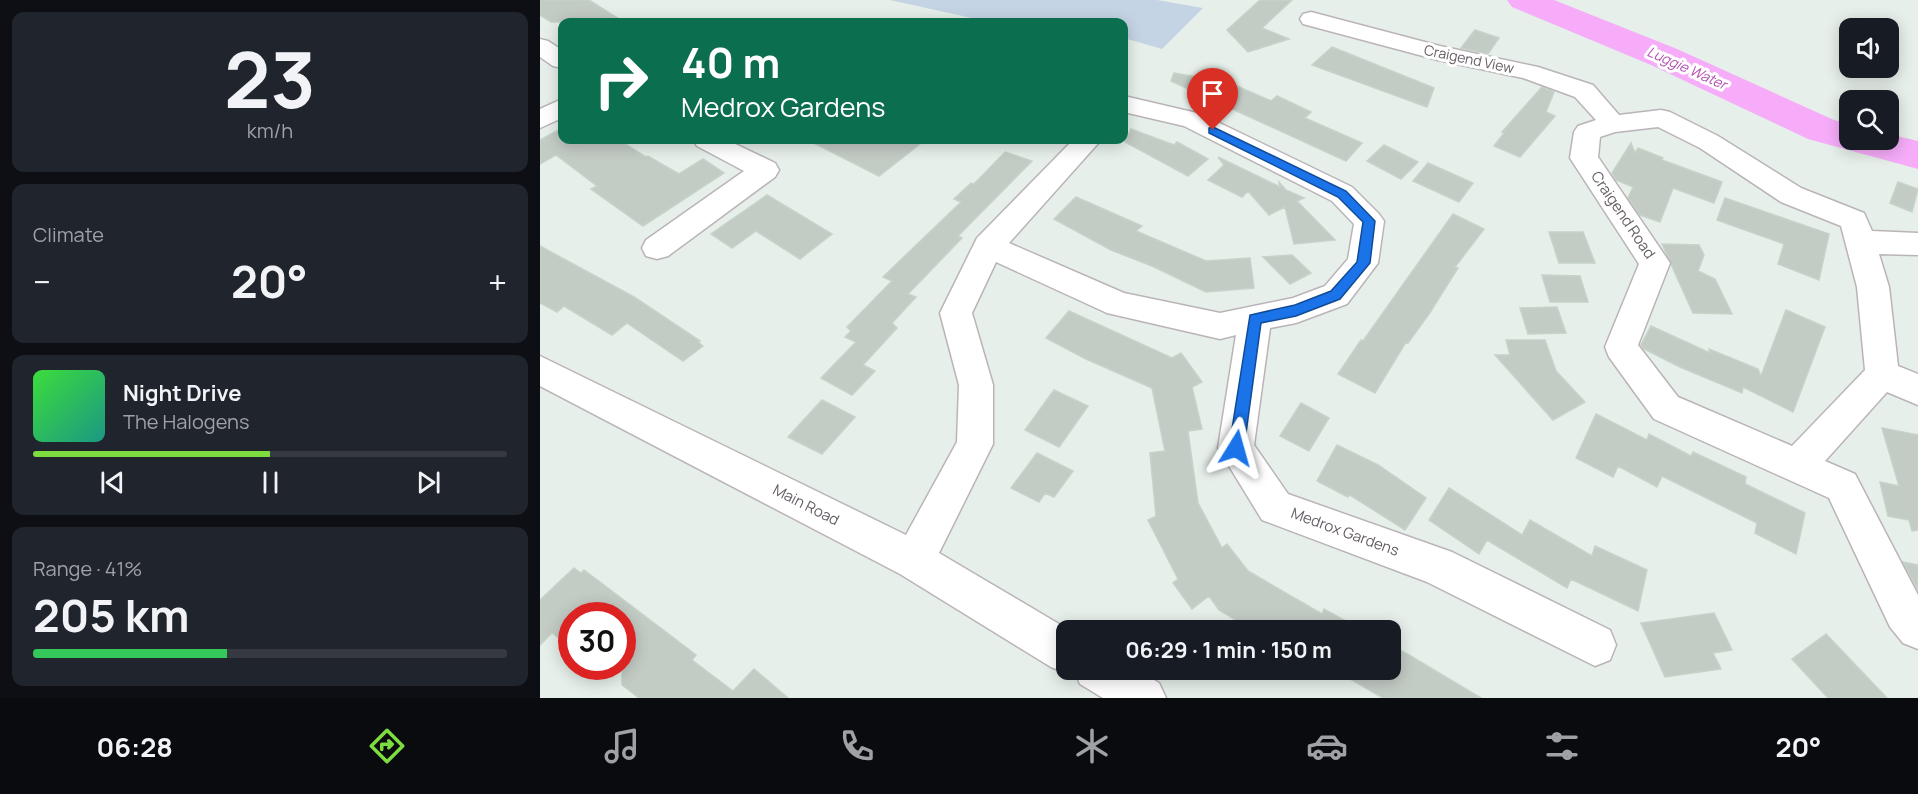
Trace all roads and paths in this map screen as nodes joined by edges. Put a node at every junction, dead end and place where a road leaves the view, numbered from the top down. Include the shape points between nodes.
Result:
1 (1311, 19) dead end
2 (540, 46) edge
3 (558, 58) edge
4 (1128, 105) edge
5 (558, 109) edge
6 (540, 120) edge
7 (1613, 124) junction
8 (714, 144) edge
9 (1084, 144) edge
10 (1860, 242) junction
11 (1918, 244) edge
12 (988, 246) junction
13 (657, 247) dead end
14 (1255, 319) junction
15 (541, 372) edge
16 (1882, 374) junction
17 (1918, 390) edge
18 (1797, 466) junction
19 (914, 560) junction
20 (1918, 628) edge
21 (1595, 645) dead end
22 (1056, 646) edge
23 (1114, 680) edge
24 (1144, 698) edge

1 - 7 street, Craigend View via 1438,53 1529,72 1584,91
2 - 3 street
4 - 14 street via 1192,120 1342,194 1369,221 1363,263 1336,295 1296,310
5 - 6 street
7 - 10 street, Craigend Road via 1661,118 1709,142 1791,195 1854,220
7 - 18 street, Craigend Road via 1587,132 1584,158 1655,262 1621,346 1666,408
8 - 13 street via 765,170
9 - 12 street
10 - 11 street
10 - 16 street, Craigend Road via 1873,287
12 - 14 street via 1118,304 1220,326
12 - 19 street via 956,313 976,385 975,444
14 - 21 street, Medrox Gardens via 1236,448 1275,507 1438,566
15 - 19 street, Main Road
16 - 17 street
16 - 18 street
18 - 20 street, Craigend Road via 1842,486 1905,612
19 - 22 street, Main Road
23 - 24 street

